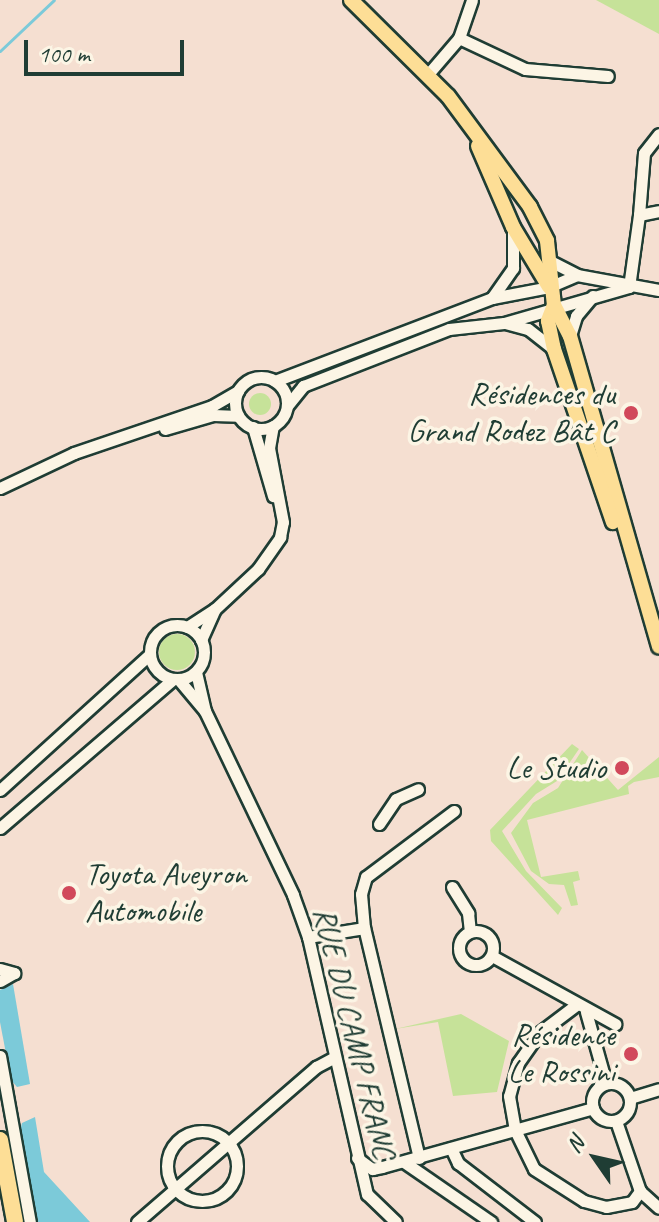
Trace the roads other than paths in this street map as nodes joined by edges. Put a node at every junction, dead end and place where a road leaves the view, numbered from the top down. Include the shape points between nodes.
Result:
1 (351, 0) edge
2 (472, 0) edge
3 (459, 38) junction
4 (429, 73) junction
5 (608, 76) dead end
6 (464, 116) junction
7 (659, 134) edge
8 (659, 211) edge
9 (639, 215) junction
10 (513, 227) junction
11 (552, 262) junction
12 (577, 275) junction
13 (549, 287) junction
14 (629, 287) junction
15 (659, 290) edge
16 (594, 295) junction
17 (492, 298) junction
18 (554, 305) junction
19 (504, 323) junction
20 (570, 336) junction
21 (554, 349) junction
22 (275, 381) junction
23 (238, 391) junction
24 (287, 406) junction
25 (238, 416) junction
26 (273, 426) junction
27 (253, 427) junction
28 (5, 486) edge
29 (281, 510) junction
30 (633, 560) junction
31 (215, 609) junction
32 (187, 627) junction
33 (201, 640) junction
34 (659, 646) edge
35 (149, 655) junction
36 (196, 672) junction
37 (175, 680) junction
38 (205, 711) junction
39 (417, 786) dead end
40 (0, 790) edge
41 (454, 811) dead end
42 (379, 824) dead end
43 (0, 828) edge
44 (452, 887) dead end
45 (364, 928) junction
46 (470, 932) junction
47 (308, 937) junction
48 (492, 956) junction
49 (0, 969) edge
50 (0, 981) edge
51 (581, 1008) junction
52 (615, 1024) dead end
53 (0, 1056) edge
54 (333, 1058) junction
55 (606, 1083) junction
56 (659, 1089) edge
57 (630, 1098) junction
58 (593, 1108) junction
59 (616, 1121) junction
60 (515, 1130) junction
61 (0, 1140) edge
62 (228, 1143) junction
63 (451, 1148) junction
64 (357, 1158) junction
65 (419, 1158) junction
66 (404, 1162) junction
67 (372, 1169) junction
68 (175, 1189) junction
69 (640, 1191) junction
70 (367, 1194) junction
71 (606, 1207) junction
72 (659, 1208) edge
73 (15, 1222) edge
74 (30, 1222) edge
75 (137, 1222) edge
76 (396, 1222) edge
77 (491, 1222) edge
78 (535, 1222) edge
79 (603, 1222) edge

1 - 4 main road
2 - 3 street
3 - 4 street
3 - 5 street via 525,69
4 - 6 main road
6 - 10 main road
6 - 11 main road via 530,207
7 - 9 street via 644,153
8 - 9 street
9 - 14 street
10 - 13 main road
10 - 17 street via 513,268
11 - 12 street
11 - 13 main road
12 - 13 street
12 - 14 street
13 - 17 street
13 - 18 main road
14 - 15 street
14 - 16 street
16 - 18 street
16 - 20 street via 576,316
17 - 22 street
18 - 19 street
18 - 20 main road
18 - 21 main road via 548,321
19 - 21 street via 528,329
19 - 24 street via 449,329 303,386
20 - 30 main road
21 - 30 main road via 576,422
22 - 23 street via 253,378
22 - 24 street via 285,392
23 - 25 street
23 - 28 street via 212,406 74,453
24 - 26 street
25 - 27 street
25 - 28 street via 213,415 174,426
26 - 27 street
26 - 29 street via 269,448
27 - 29 street
29 - 31 street via 283,522 274,550
30 - 34 main road
31 - 32 street
31 - 33 street
32 - 33 street
32 - 35 street via 161,630
33 - 36 street via 204,657
35 - 37 street via 154,668
35 - 40 street
36 - 37 street
36 - 38 street, RUE DU CAMP FRANC
37 - 38 street, RUE DU CAMP FRANC
37 - 43 street
38 - 47 street, RUE DU CAMP FRANC
39 - 42 street via 396,799
41 - 45 street via 366,877 361,894
44 - 46 street via 468,913
45 - 47 street
45 - 65 street
46 - 48 street via 489,936
46 - 48 street via 459,947 466,962 484,964
47 - 54 street, RUE DU CAMP FRANC
48 - 51 street
49 - 50 street via 14,973
51 - 52 street
51 - 55 street
51 - 60 street via 539,1033 518,1063 509,1096
53 - 74 street
54 - 62 street
54 - 64 street, RUE DU CAMP FRANC
55 - 57 street via 618,1084
55 - 58 street via 594,1092
56 - 57 street
57 - 59 street via 629,1110
58 - 59 street via 600,1118
58 - 60 street
59 - 69 street
60 - 63 street
60 - 71 street via 534,1169 558,1188
61 - 73 highway
62 - 68 street
62 - 68 street via 209,1132 178,1140 167,1170
62 - 68 street via 237,1165 230,1188 221,1196 192,1200
63 - 65 street
63 - 78 street via 458,1163
64 - 67 street
64 - 70 street, RUE DU CAMP FRANC
65 - 66 street
66 - 67 street
66 - 77 street
67 - 70 street, RUE DU CAMP FRANC
68 - 75 street
69 - 71 street via 632,1202
69 - 72 street
70 - 76 street, RUE DU CAMP FRANC
71 - 79 street

